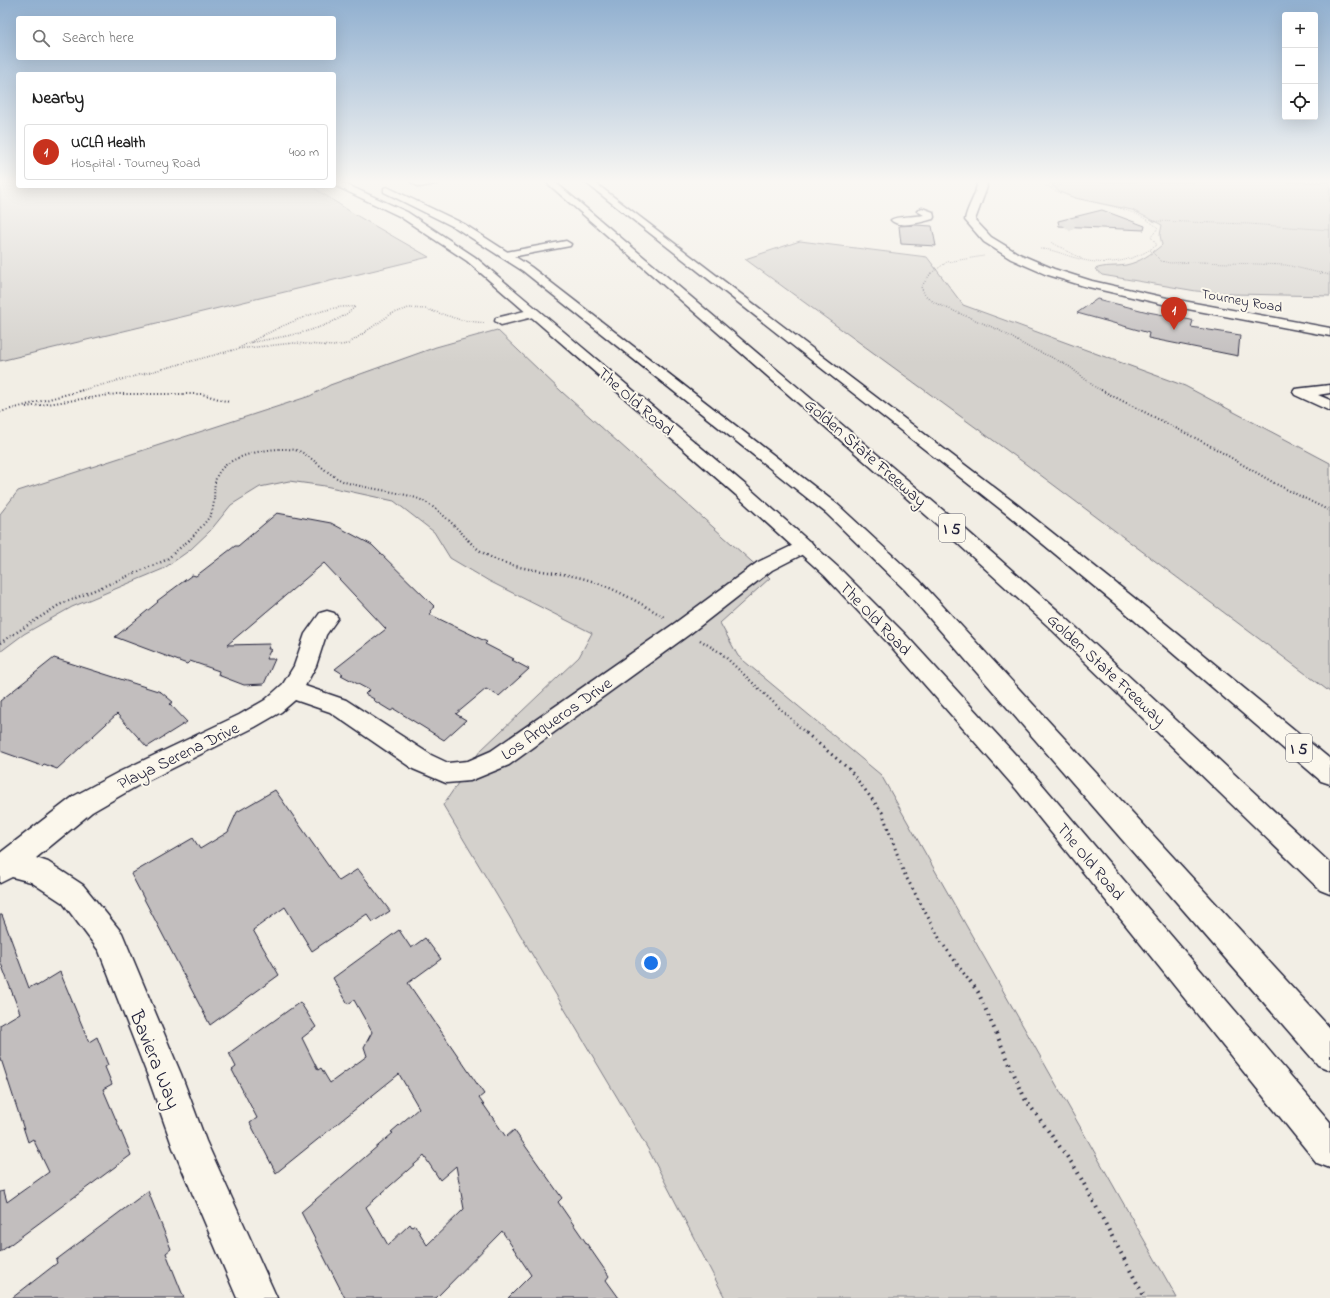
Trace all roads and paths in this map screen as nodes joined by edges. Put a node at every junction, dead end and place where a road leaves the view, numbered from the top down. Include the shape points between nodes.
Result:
1 (447, 243) edge
2 (486, 243) edge
3 (621, 243) edge
4 (668, 243) edge
5 (991, 243) edge
6 (1053, 243) edge
7 (1155, 243) edge
8 (566, 244) dead end
9 (1038, 249) dead end
10 (1150, 250) junction
11 (506, 255) junction
12 (986, 256) dead end
13 (1084, 260) junction
14 (1330, 275) edge
15 (533, 312) junction
16 (501, 321) joint
17 (1330, 332) edge
18 (249, 343) junction
19 (237, 349) junction
20 (1330, 389) edge
21 (229, 402) dead end
22 (1330, 406) edge
23 (13, 409) junction
24 (0, 412) edge
25 (1330, 512) edge
26 (804, 546) junction
27 (327, 618) dead end
28 (683, 628) junction
29 (0, 643) edge
30 (292, 690) junction
31 (1330, 774) edge
32 (4, 867) edge
33 (1330, 881) edge
34 (1330, 1053) edge
35 (1330, 1150) edge
36 (257, 1298) edge
37 (1145, 1298) edge

1 - 15 main road, The Old Road via 471,259
2 - 11 main road, The Old Road
3 - 33 main road, Golden State Freeway / I 5 via 950,526 1057,622
4 - 31 main road, I 5 via 1014,511
5 - 17 main road, Tourney Road via 1023,260 1072,278 1138,296
6 - 13 path
7 - 10 path via 1157,245
8 - 11 main road
9 - 13 path via 1053,250
10 - 13 path via 1112,263
10 - 14 path via 1161,261 1170,263 1270,264
11 - 34 main road, The Old Road via 789,473 871,545 968,646
12 - 25 path via 943,263 921,287 925,295 935,303 999,330 1051,357 1095,387 1210,445
15 - 16 main road
15 - 26 main road, The Old Road
16 - 19 path via 471,322 433,310 409,308 391,314 348,344 333,346 294,342
18 - 18 path via 286,325 339,306 356,307 344,316 314,328
18 - 19 path
19 - 23 path
20 - 22 main road via 1300,392
21 - 23 path via 202,394 117,394
23 - 24 path
26 - 28 main road, Los Arqueros Drive via 765,566
26 - 35 main road, The Old Road via 896,638 992,744
27 - 30 main road, Playa Serena Drive via 316,634 305,666
28 - 29 path via 612,589 568,575 523,569 478,551 448,518 415,497 346,482 330,474 302,452 272,449 242,456 228,463 217,473 210,515 185,546 166,560 59,606
28 - 30 main road, Los Arqueros Drive via 500,758 470,772 446,773 428,765 338,706
28 - 37 path via 721,653 801,729 849,769 882,812 904,873 942,943 978,992 1025,1099 1076,1169
30 - 32 main road, Playa Serena Drive via 273,706 247,721 83,804
32 - 36 main road, Baviera Way via 38,871 73,894 111,943 191,1148

